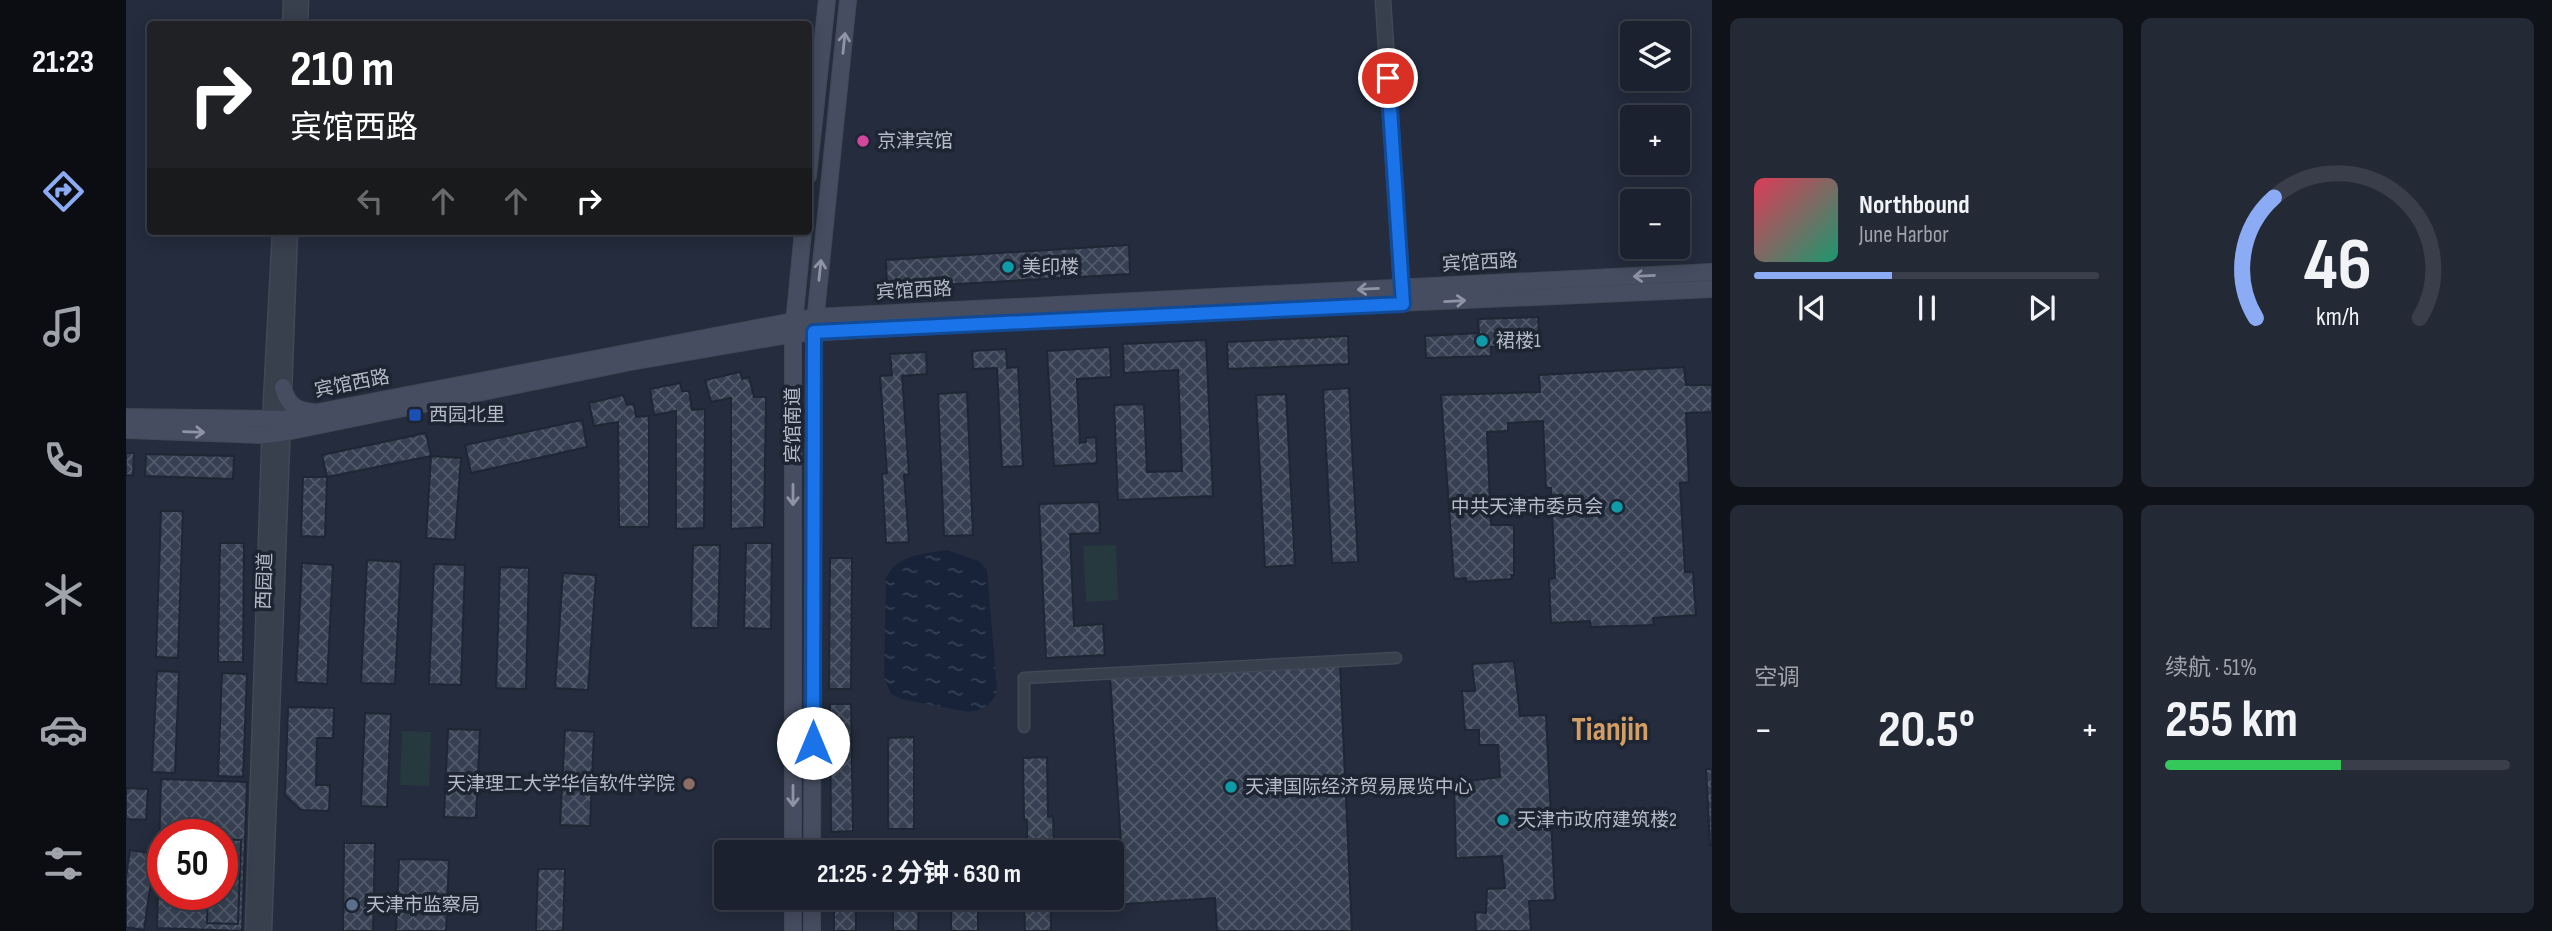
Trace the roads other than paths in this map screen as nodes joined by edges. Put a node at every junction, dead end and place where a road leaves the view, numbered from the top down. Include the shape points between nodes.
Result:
1 (291, 0) edge
2 (301, 0) edge
3 (827, 0) edge
4 (848, 0) edge
5 (1383, 0) edge
6 (290, 21) edge
7 (300, 21) edge
8 (812, 139) edge
9 (280, 235) edge
10 (290, 235) edge
11 (803, 235) edge
12 (1712, 272) edge
13 (1712, 289) edge
14 (1402, 295) junction
15 (815, 324) junction
16 (793, 327) junction
17 (277, 386) junction
18 (126, 416) edge
19 (316, 419) junction
20 (279, 423) junction
21 (126, 430) edge
22 (1396, 658) dead end
23 (1024, 727) dead end
24 (793, 840) edge
25 (812, 840) edge
26 (793, 910) edge
27 (812, 910) edge
28 (253, 931) edge
29 (264, 931) edge
30 (793, 931) edge
31 (812, 931) edge

1 - 6 street
2 - 7 street
3 - 8 main road
15 -> 4 main road, 宾馆南道
5 - 14 street
9 - 17 street, 西园道
10 - 17 street, 西园道
11 - 16 main road, 宾馆南道
12 -> 14 main road, 宾馆西路
14 -> 13 main road, 宾馆西路
14 - 15 main road, 宾馆西路
15 - 16 main road, 宾馆西路
15 - 25 main road, 宾馆南道
16 - 19 main road, 宾馆西路
16 -> 24 main road, 宾馆南道
17 - 19 main road via 290,404
17 - 20 street, 西园道
18 - 20 main road, 宾馆西路
19 - 20 main road, 宾馆西路
21 -> 20 main road, 宾馆西路
20 - 28 street, 西园道
20 - 29 street, 西园道
22 - 23 street via 1024,677
26 - 30 main road
27 - 31 main road

